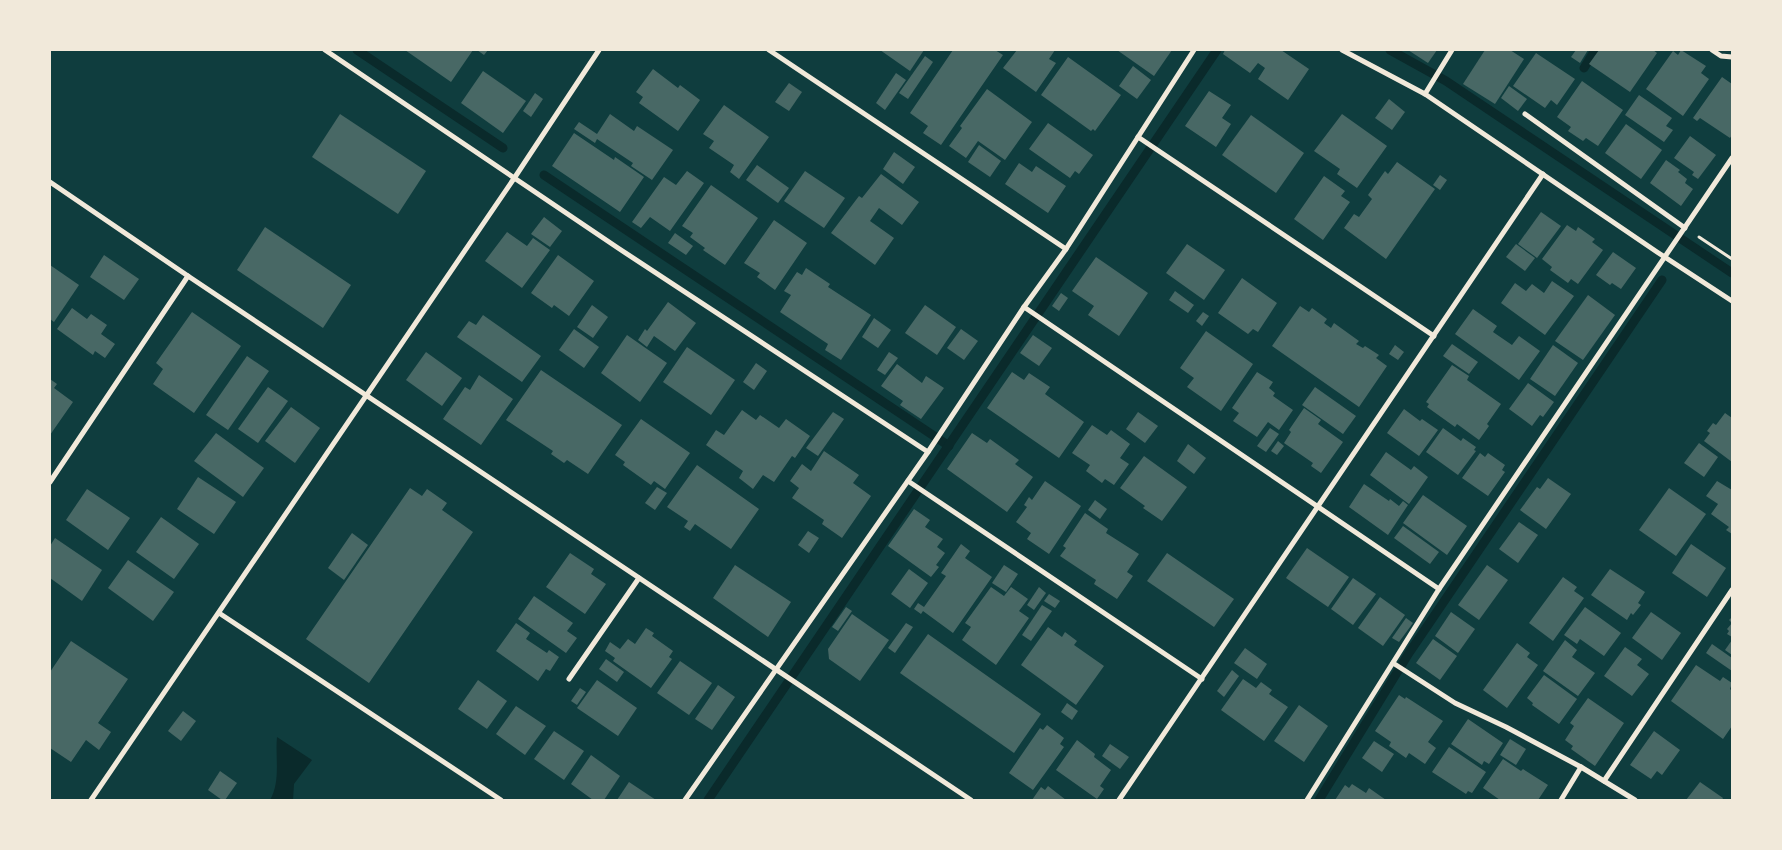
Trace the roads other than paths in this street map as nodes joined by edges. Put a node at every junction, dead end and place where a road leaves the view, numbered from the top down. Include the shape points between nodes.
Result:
1 (325, 50) edge
2 (599, 50) edge
3 (769, 50) edge
4 (1194, 50) edge
5 (1342, 50) edge
6 (1452, 50) edge
7 (1712, 50) edge
8 (1732, 57) edge
9 (1425, 94) junction
10 (1524, 114) dead end
11 (1138, 137) junction
12 (1732, 158) edge
13 (1543, 174) junction
14 (515, 177) junction
15 (50, 182) edge
16 (1683, 230) junction
17 (1066, 249) junction
18 (1664, 258) junction
19 (188, 276) junction
20 (1732, 301) edge
21 (1024, 307) junction
22 (1434, 336) junction
23 (366, 395) junction
24 (928, 452) junction
25 (908, 481) junction
26 (50, 482) edge
27 (1318, 507) junction
28 (639, 578) junction
29 (1439, 589) junction
30 (1732, 590) edge
31 (219, 612) junction
32 (1393, 663) junction
33 (777, 670) junction
34 (569, 679) dead end
35 (1202, 679) junction
36 (1581, 768) junction
37 (1604, 781) junction
38 (91, 800) edge
39 (501, 800) edge
40 (685, 800) edge
41 (971, 800) edge
42 (1119, 800) edge
43 (1307, 800) edge
44 (1561, 800) edge
45 (1635, 800) edge

1 - 14 street
2 - 14 street
3 - 17 street
4 - 11 street
5 - 9 street
6 - 9 street
7 - 8 street via 1721,56
9 - 13 street
10 - 16 street
11 - 17 street
11 - 22 street
12 - 16 street
13 - 18 street
13 - 22 street
14 - 23 street
14 - 24 street
15 - 19 street
16 - 18 street
17 - 21 street
18 - 20 street
18 - 29 street
19 - 23 street
19 - 26 street
21 - 24 street
21 - 27 street
22 - 27 street
23 - 28 street
23 - 31 street
24 - 25 street
25 - 33 street
25 - 35 street
27 - 29 street
27 - 35 street
28 - 33 street
28 - 34 street
29 - 32 street
30 - 37 street
31 - 38 street
31 - 39 street
32 - 36 street via 1455,703
32 - 43 street
33 - 40 street
33 - 41 street
35 - 42 street
36 - 37 street
36 - 44 street
37 - 45 street

